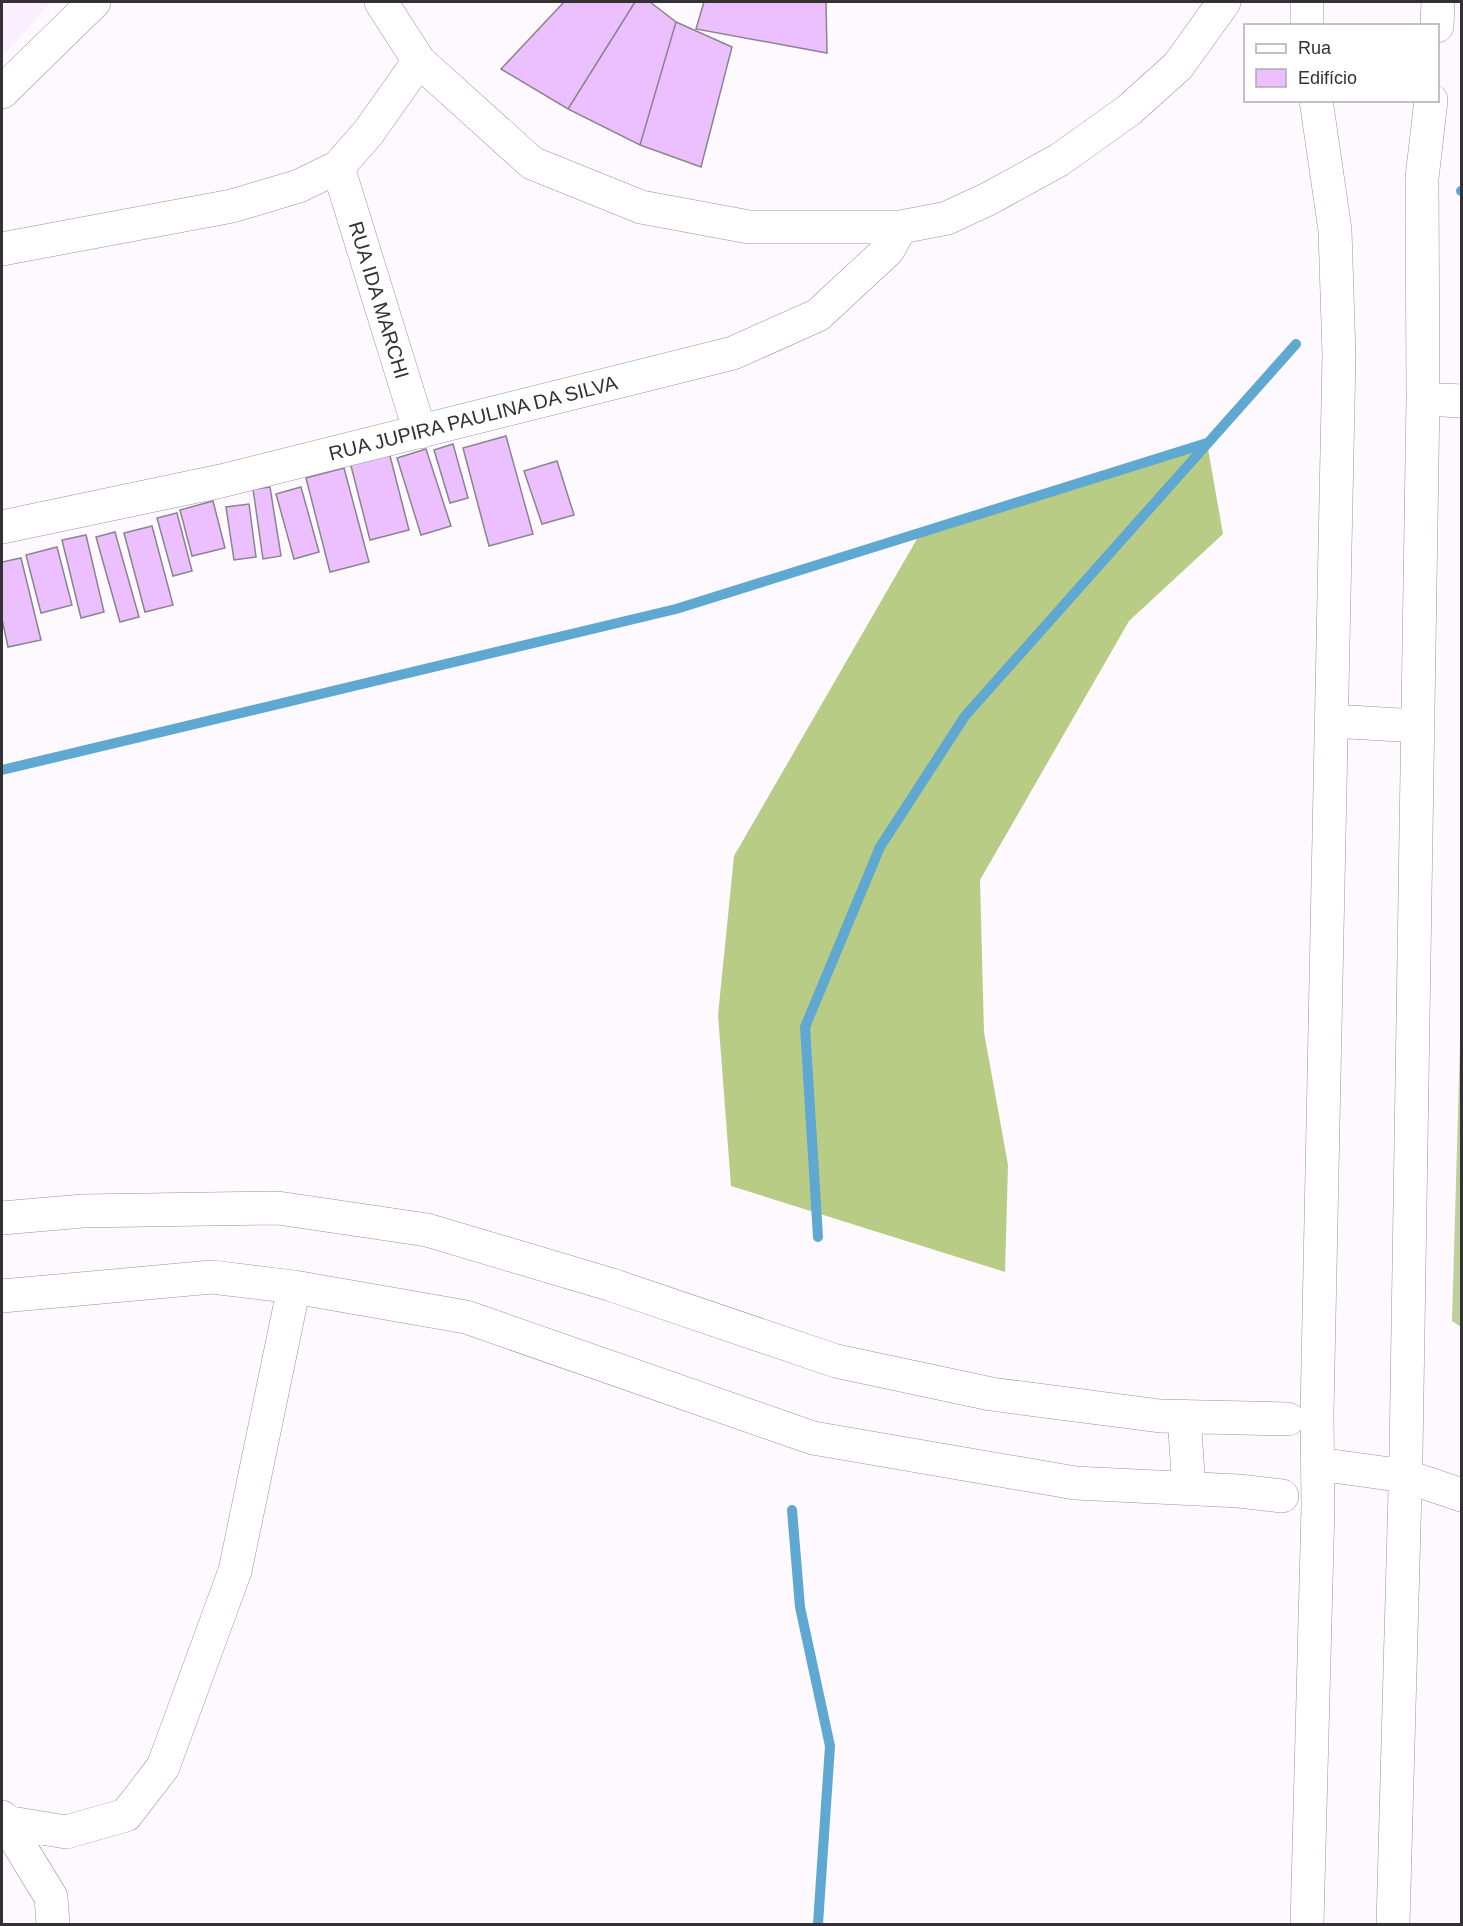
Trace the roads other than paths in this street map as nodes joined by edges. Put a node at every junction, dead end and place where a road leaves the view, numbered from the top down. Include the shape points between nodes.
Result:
1 (94, 2) edge
2 (381, 2) edge
3 (1224, 2) edge
4 (1307, 2) edge
5 (1438, 2) edge
6 (1307, 24) edge
7 (1437, 24) edge
8 (419, 61) junction
9 (2, 92) edge
10 (1316, 102) edge
11 (1431, 102) edge
12 (338, 167) junction
13 (902, 227) junction
14 (2, 249) edge
15 (1423, 399) junction
16 (1461, 401) edge
17 (420, 432) junction
18 (2, 527) edge
19 (1332, 721) junction
20 (1417, 726) junction
21 (2, 1218) edge
22 (294, 1287) junction
23 (2, 1296) edge
24 (1184, 1416) junction
25 (1288, 1419) dead end
26 (1318, 1464) junction
27 (1405, 1476) junction
28 (1189, 1489) junction
29 (1461, 1495) edge
30 (1282, 1496) dead end
31 (3, 1819) edge
32 (52, 1924) edge
33 (1307, 1924) edge
34 (1393, 1924) edge

1 - 9 street
2 - 8 street
3 - 13 street via 1178,66 1129,110 1068,153 947,218
4 - 6 street
5 - 7 street
8 - 12 street via 368,133
8 - 13 street via 532,163 641,207 749,227
10 - 19 street via 1335,230 1339,356
11 - 15 street via 1422,178
12 - 14 street via 299,186 232,206
12 - 17 street, RUA IDA MARCHI
13 - 17 street, RUA JUPIRA PAULINA DA SILVA via 888,249 818,315 733,353
15 - 16 street
15 - 20 street
17 - 18 street, RUA JUPIRA PAULINA DA SILVA via 221,481
19 - 20 street
19 - 26 street
20 - 27 street
21 - 24 street via 83,1211 278,1208 427,1230 612,1285 836,1361 991,1394
22 - 23 street via 212,1276
22 - 28 street via 466,1317 813,1438 1075,1483
22 - 31 street via 235,1571 163,1767 126,1815 66,1832
24 - 25 street
24 - 28 street
26 - 27 street
26 - 33 street
27 - 29 street
27 - 34 street
28 - 30 street
31 - 32 street via 51,1897

